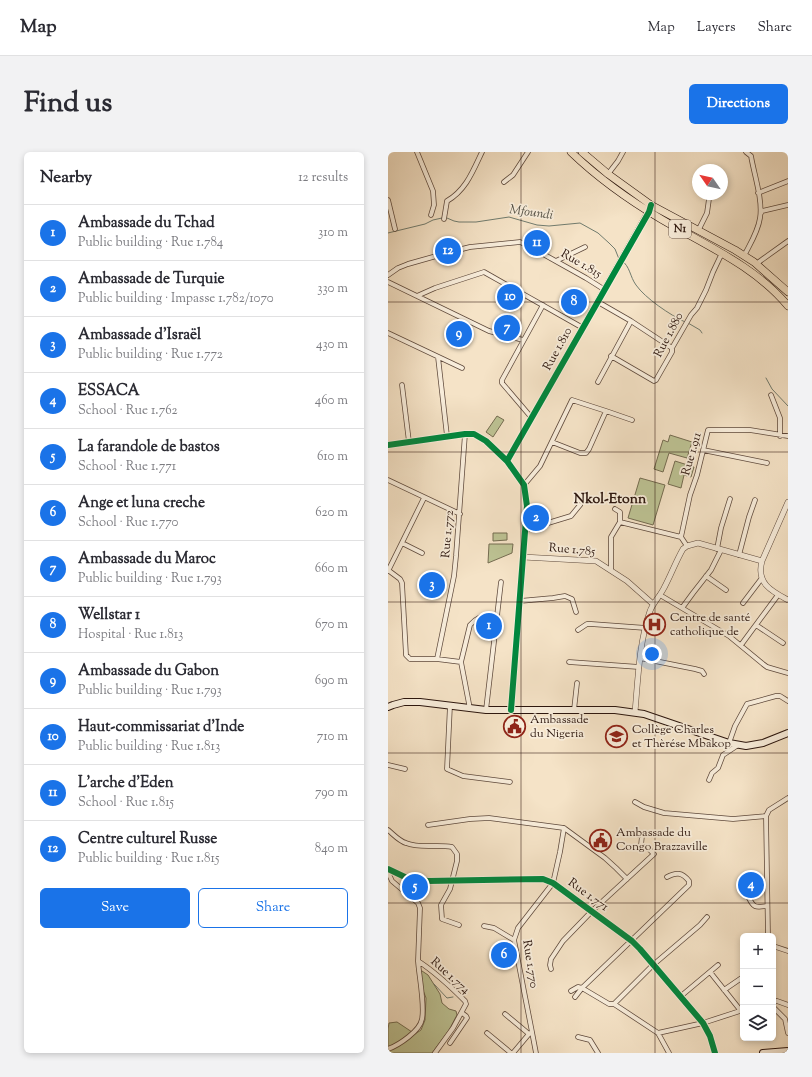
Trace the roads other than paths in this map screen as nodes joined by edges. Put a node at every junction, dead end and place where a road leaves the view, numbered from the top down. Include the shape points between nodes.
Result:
1 (417, 152) edge
2 (482, 152) edge
3 (528, 152) edge
4 (571, 152) edge
5 (582, 152) edge
6 (622, 152) edge
7 (746, 152) edge
8 (754, 152) edge
9 (751, 156) junction
10 (608, 174) junction
11 (788, 181) edge
12 (504, 182) dead end
13 (758, 193) junction
14 (388, 200) edge
15 (709, 200) edge
16 (788, 205) edge
17 (650, 208) junction
18 (431, 215) dead end
19 (760, 218) junction
20 (444, 219) dead end
21 (395, 229) dead end
22 (698, 231) junction
23 (788, 241) edge
24 (585, 247) dead end
25 (722, 253) junction
26 (744, 256) junction
27 (556, 261) junction
28 (756, 264) junction
29 (388, 275) edge
30 (388, 282) edge
31 (605, 290) junction
32 (788, 292) edge
33 (418, 296) junction
34 (598, 302) junction
35 (543, 305) junction
36 (788, 306) edge
37 (631, 321) junction
38 (583, 328) junction
39 (388, 333) edge
40 (523, 340) junction
41 (672, 348) junction
42 (611, 356) junction
43 (438, 357) junction
44 (462, 368) dead end
45 (598, 382) dead end
46 (402, 385) dead end
47 (771, 395) dead end
48 (606, 411) junction
49 (531, 418) junction
50 (632, 420) dead end
51 (465, 434) junction
52 (447, 436) junction
53 (780, 436) junction
54 (788, 436) edge
55 (409, 442) junction
56 (552, 442) junction
57 (388, 445) edge
58 (703, 450) junction
59 (507, 461) junction
60 (767, 463) dead end
61 (388, 480) edge
62 (524, 485) junction
63 (424, 498) junction
64 (730, 499) dead end
65 (755, 500) dead end
66 (788, 502) edge
67 (580, 505) dead end
68 (615, 509) dead end
69 (460, 514) junction
70 (620, 522) junction
71 (525, 530) junction
72 (681, 537) junction
73 (402, 543) junction
74 (687, 546) junction
75 (719, 550) junction
76 (422, 553) dead end
77 (739, 555) junction
78 (523, 557) junction
79 (762, 561) junction
80 (388, 570) edge
81 (611, 570) junction
82 (706, 576) junction
83 (762, 578) junction
84 (501, 582) dead end
85 (726, 590) dead end
86 (660, 595) junction
87 (778, 595) junction
88 (788, 600) edge
89 (520, 601) junction
90 (743, 603) dead end
91 (653, 604) junction
92 (682, 608) junction
93 (576, 612) dead end
94 (497, 616) junction
95 (756, 625) junction
96 (646, 628) junction
97 (578, 630) dead end
98 (783, 643) dead end
99 (741, 645) junction
100 (640, 658) junction
101 (437, 659) junction
102 (462, 662) junction
103 (569, 662) dead end
104 (639, 667) junction
105 (788, 673) edge
106 (704, 674) dead end
107 (577, 683) dead end
108 (788, 701) edge
109 (390, 705) edge
110 (450, 705) junction
111 (470, 709) junction
112 (486, 710) junction
113 (512, 710) junction
114 (574, 710) junction
115 (635, 712) junction
116 (788, 733) edge
117 (729, 743) junction
118 (738, 745) junction
119 (388, 765) edge
120 (405, 769) dead end
121 (709, 780) dead end
122 (510, 782) dead end
123 (788, 798) edge
124 (635, 802) dead end
125 (766, 816) junction
126 (428, 825) dead end
127 (564, 828) junction
128 (388, 830) edge
129 (633, 832) dead end
130 (388, 869) edge
131 (388, 872) edge
132 (667, 877) dead end
133 (627, 879) junction
134 (452, 881) junction
135 (553, 883) junction
136 (750, 898) dead end
137 (767, 906) junction
138 (592, 910) junction
139 (707, 917) dead end
140 (459, 925) dead end
141 (484, 926) dead end
142 (768, 933) edge
143 (514, 940) junction
144 (632, 941) junction
145 (776, 947) edge
146 (788, 951) edge
147 (418, 961) junction
148 (654, 965) junction
149 (718, 965) dead end
150 (551, 969) dead end
151 (710, 972) junction
152 (740, 979) edge
153 (582, 988) junction
154 (724, 990) junction
155 (571, 991) dead end
156 (681, 996) junction
157 (575, 997) dead end
158 (776, 1000) edge
159 (614, 1004) junction
160 (788, 1005) edge
161 (740, 1008) edge
162 (776, 1010) edge
163 (740, 1011) edge
164 (462, 1013) junction
165 (505, 1014) dead end
166 (703, 1023) junction
167 (487, 1033) dead end
168 (530, 1033) junction
169 (658, 1033) junction
170 (788, 1033) edge
171 (578, 1037) dead end
172 (450, 1043) dead end
173 (388, 1049) edge
174 (788, 1049) edge
175 (436, 1053) edge
176 (512, 1053) edge
177 (536, 1053) edge
178 (598, 1053) edge
179 (669, 1053) edge
180 (715, 1053) edge
181 (763, 1053) edge

1 - 18 street via 432,191 434,205
2 - 20 street via 470,178 456,196 447,202
3 - 12 street via 513,175
4 - 17 highway, N1 via 607,183
5 - 10 highway, N1
6 - 10 street
7 - 9 street
8 - 9 street
9 - 13 street
10 - 17 highway, N1
11 - 13 street
13 - 19 street
14 - 21 street
15 - 22 street via 707,213
16 - 19 street via 762,211
17 - 22 highway, N1
17 - 25 highway, N1
17 - 31 street, Rue 1.810
19 - 26 street
22 - 26 highway, N1
23 - 28 street
24 - 27 street
25 - 36 highway, N1 via 761,280
25 - 41 street, Rue 1.880 via 706,290
26 - 28 highway, N1
27 - 29 street, Rue 1.815 via 520,242 505,243 454,251 408,264
27 - 31 street, Rue 1.815
28 - 32 highway, N1
30 - 33 street
31 - 34 street, Rue 1.810
33 - 35 street via 484,272
33 - 40 street via 489,331
34 - 37 street
34 - 38 street, Rue 1.810
35 - 38 street
35 - 40 street
37 - 41 street
37 - 42 street
38 - 49 street, Rue 1.810
39 - 43 street
40 - 49 street via 502,383
41 - 42 street, Rue 1.880 via 655,381
42 - 45 street
43 - 44 street
43 - 52 street
46 - 55 street
47 - 53 street via 780,418
48 - 50 street
48 - 56 street via 572,400
48 - 56 street via 586,453
49 - 59 street, Rue 1.810
51 - 52 street
51 - 59 street via 474,434 486,441
51 - 69 street, Rue 1.772
52 - 55 street
53 - 54 street, Rue 1.911
53 - 58 street, Rue 1.911 via 750,430 708,430
55 - 57 street
56 - 62 street via 540,466
58 - 60 street
58 - 72 street, Rue 1.911
59 - 62 street
61 - 63 street
62 - 71 street via 527,506
63 - 69 street
63 - 73 street
64 - 75 street via 721,528
65 - 77 street
66 - 79 street
67 - 71 street via 571,516
68 - 70 street via 620,512
69 - 101 street, Rue 1.772 via 454,576
70 - 72 street
70 - 81 street via 611,537
71 - 78 street
72 - 74 street
73 - 76 street
73 - 80 street
74 - 75 street via 698,544
74 - 86 street via 680,554
75 - 77 street
75 - 82 street
77 - 79 street
78 - 81 street, Rue 1.785 via 596,561
78 - 89 street
79 - 83 street
80 - 101 street via 402,583 406,655 410,659
81 - 91 street, Rue 1.785
82 - 85 street
82 - 92 street
83 - 87 street
83 - 90 street
84 - 94 street
86 - 91 street
86 - 92 street
87 - 88 street
87 - 95 street
89 - 93 street via 565,596 572,599
89 - 113 street
91 - 96 street
92 - 99 street
94 - 102 street via 486,616 470,625
94 - 112 street
95 - 98 street
95 - 99 street
96 - 97 street via 587,624
96 - 100 street
99 - 105 street via 767,667
100 - 104 street
100 - 106 street via 695,669
101 - 102 street
102 - 111 street
103 - 104 street
104 - 115 street
107 - 114 street
108 - 117 street via 776,696 747,704
109 - 110 main road via 404,702
110 - 111 main road
110 - 122 street via 447,769 463,776
111 - 112 main road
112 - 113 main road
113 - 114 main road
114 - 115 main road
115 - 117 main road
116 - 118 main road via 752,746
117 - 118 main road
118 - 121 street via 723,755
119 - 120 street
123 - 125 street via 769,810
124 - 125 street via 664,813 733,819
125 - 137 street
126 - 127 street via 470,818 489,818
127 - 133 street via 605,858
127 - 135 street
128 - 134 street via 405,843 421,847 452,847 457,854
129 - 133 street via 642,836 641,845 654,854
130 - 134 street, Rue 1.771 via 407,878 428,882
131 - 147 street, Rue 1.774 via 392,881 416,901 420,908
132 - 144 street via 681,873 689,881 689,886
133 - 138 street
134 - 135 street, Rue 1.771 via 543,879
134 - 140 street via 441,905 442,919
135 - 138 street, Rue 1.771
135 - 143 street, Rue 1.770 via 518,928
136 - 137 street via 755,907
137 - 142 street
138 - 144 street, Rue 1.771
138 - 150 street via 558,947 550,962
139 - 148 street
141 - 143 street via 494,928
143 - 168 street, Rue 1.770
144 - 148 street, Rue 1.771
144 - 153 street
145 - 146 street
147 - 164 street, Rue 1.774 via 465,1001
147 - 173 street via 422,1020 405,1039
148 - 156 street, Rue 1.771
148 - 159 street
149 - 151 street
151 - 154 street
151 - 156 street
152 - 154 street
153 - 155 street via 578,987
153 - 157 street
153 - 159 street via 609,1004
154 - 161 street
156 - 166 street, Rue 1.771
158 - 160 street
159 - 169 street
162 - 170 street via 785,1019
163 - 166 street
164 - 172 street via 467,1018
164 - 175 street, Rue 1.774
165 - 168 street
166 - 169 street
166 - 180 street, Rue 1.771
167 - 176 street
168 - 176 street
168 - 177 street, Rue 1.770
169 - 179 street
171 - 178 street via 590,1040
174 - 181 main road

